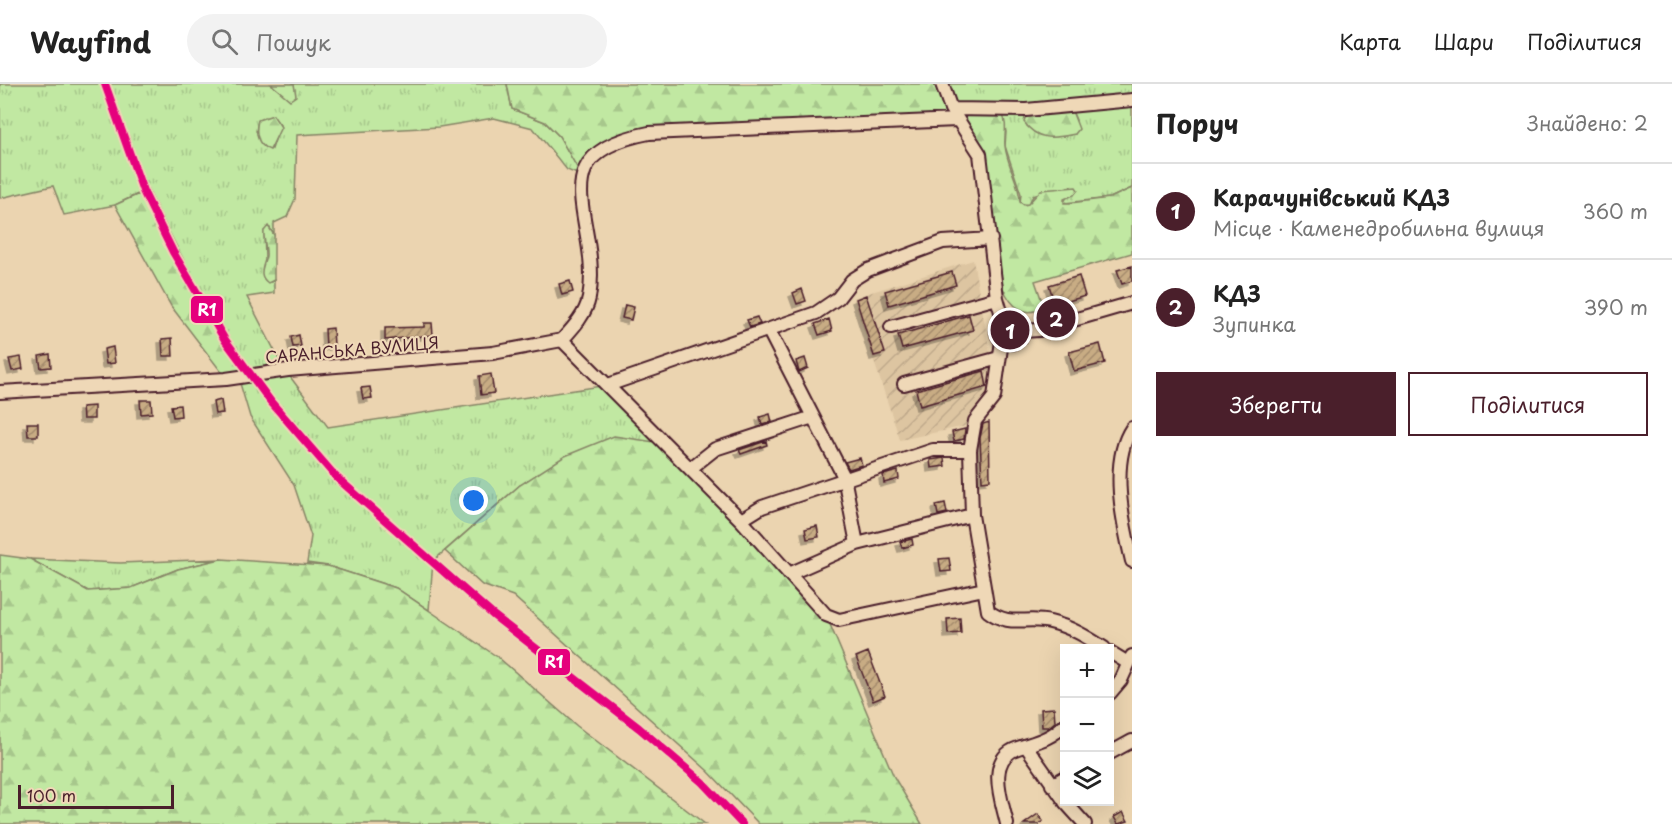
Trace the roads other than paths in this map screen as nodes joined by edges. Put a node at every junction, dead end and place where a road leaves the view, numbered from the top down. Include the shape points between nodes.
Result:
1 (942, 84) edge
2 (1132, 100) edge
3 (954, 115) junction
4 (991, 239) junction
5 (997, 298) junction
6 (1132, 303) edge
7 (1003, 319) junction
8 (891, 327) dead end
9 (769, 331) junction
10 (1023, 331) junction
11 (562, 340) junction
12 (1002, 341) junction
13 (999, 358) junction
14 (904, 384) dead end
15 (608, 385) junction
16 (0, 392) edge
17 (813, 417) junction
18 (1132, 428) edge
19 (970, 450) junction
20 (691, 468) junction
21 (844, 477) junction
22 (972, 515) junction
23 (1128, 518) edge
24 (741, 520) junction
25 (857, 544) junction
26 (1132, 561) edge
27 (789, 573) junction
28 (984, 589) junction
29 (1098, 644) edge
30 (1114, 653) edge
31 (1130, 659) edge
32 (1114, 688) edge
33 (1060, 730) edge
34 (1132, 741) edge
35 (1026, 746) junction
36 (1112, 752) edge
37 (1060, 780) edge
38 (1052, 784) junction
39 (1060, 794) edge
40 (1069, 806) edge
41 (1007, 824) edge
42 (1085, 824) edge

1 - 3 street
2 - 3 street
3 - 4 street via 980,154
3 - 11 street via 649,133 603,147 589,159 582,176 589,299 583,314
4 - 5 street
4 - 9 street via 943,242 868,270 816,313
5 - 7 street
5 - 8 street
6 - 10 street via 1039,330
7 - 10 street via 1016,319
7 - 12 street via 997,328
9 - 15 street
9 - 17 street
10 - 12 street via 1014,342
11 - 15 street
11 - 16 street, САРАНСЬКА ВУЛИЦЯ via 493,353 226,378
12 - 13 street
13 - 14 street
13 - 19 street via 994,397 975,421
15 - 20 street
17 - 20 street via 715,449
17 - 21 street
18 - 23 street via 1120,458
19 - 21 street via 933,450
19 - 22 street
20 - 24 street
21 - 24 street via 762,507
21 - 25 street
22 - 25 street
22 - 28 street
23 - 26 street
24 - 27 street
25 - 27 street
27 - 28 street via 816,606 839,620
28 - 29 street via 988,611 999,620 1048,621 1075,630
30 - 31 street
31 - 32 street
33 - 35 street
34 - 36 street
35 - 38 street
35 - 41 street via 1010,752 999,767
37 - 38 street
38 - 39 street
40 - 42 street

